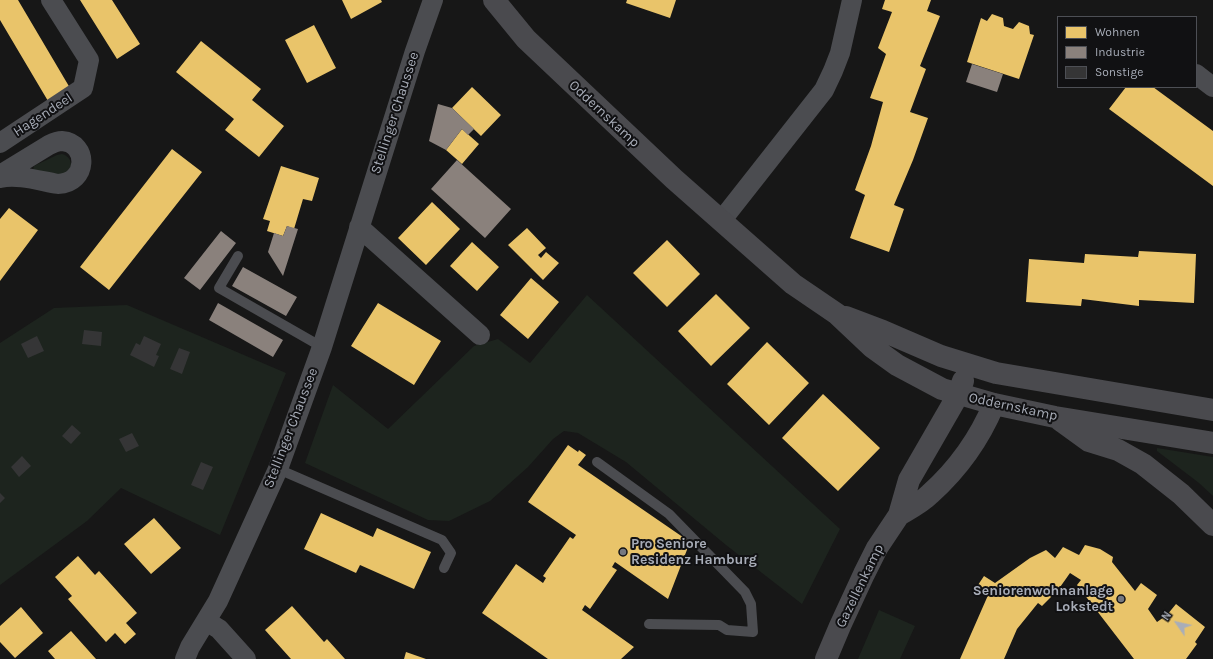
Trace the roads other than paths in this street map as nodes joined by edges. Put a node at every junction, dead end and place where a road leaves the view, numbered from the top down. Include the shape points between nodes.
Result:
1 (51, 0) edge
2 (433, 0) edge
3 (494, 0) edge
4 (852, 0) edge
5 (1197, 75) edge
6 (1213, 87) edge
7 (0, 143) edge
8 (0, 175) edge
9 (0, 178) edge
10 (721, 221) junction
11 (359, 227) junction
12 (238, 256) dead end
13 (837, 314) junction
14 (480, 335) dead end
15 (322, 347) junction
16 (969, 365) junction
17 (958, 395) junction
18 (994, 404) junction
19 (1213, 410) edge
20 (1055, 417) junction
21 (1213, 443) edge
22 (597, 462) dead end
23 (278, 469) junction
24 (899, 516) junction
25 (1213, 525) edge
26 (444, 568) dead end
27 (206, 621) junction
28 (649, 624) dead end
29 (185, 659) edge
30 (246, 659) edge
31 (826, 659) edge

1 - 7 street, Hagendeel via 89,60 83,88
2 - 11 street, Stellinger Chaussee
3 - 10 main road, Oddernskamp via 526,39
4 - 10 street via 840,53 824,90
5 - 6 street
8 - 9 street via 58,142 66,142 74,147 82,162 78,175 64,184 13,177
10 - 13 main road, Oddernskamp via 793,284
11 - 14 street
11 - 15 street, Stellinger Chaussee
12 - 15 lane via 219,288
13 - 16 main road, Oddernskamp
13 - 17 main road, Oddernskamp via 897,365
15 - 23 street, Stellinger Chaussee
16 - 17 main road, Gazellenkamp
16 - 18 main road
16 - 19 main road, Oddernskamp via 1032,380
17 - 18 main road, Oddernskamp
17 - 24 main road, Gazellenkamp via 909,480
18 - 20 main road, Oddernskamp
18 - 24 main road, Gazellenkamp via 984,426 960,462 929,495
20 - 21 main road, Oddernskamp
20 - 25 main road via 1089,441 1118,450 1143,464 1182,494
22 - 28 lane via 669,514 745,592 751,604 753,632 727,630 719,625
23 - 26 lane via 442,540 451,553
23 - 27 street, Stellinger Chaussee
24 - 31 main road, Gazellenkamp via 877,548
27 - 29 street, Stellinger Chaussee
27 - 30 street via 219,629

